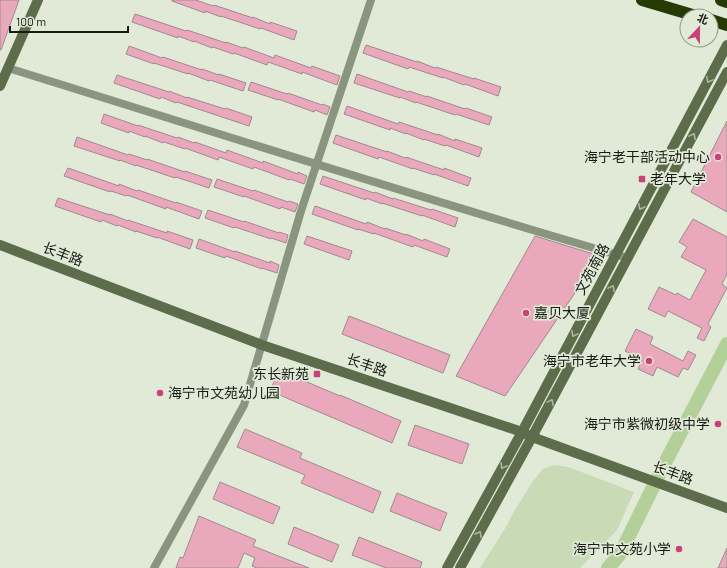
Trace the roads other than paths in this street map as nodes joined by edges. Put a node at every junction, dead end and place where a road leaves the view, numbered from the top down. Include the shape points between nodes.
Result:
1 (38, 0) edge
2 (371, 0) edge
3 (642, 0) edge
4 (721, 0) edge
5 (727, 2) edge
6 (679, 11) edge
7 (727, 45) edge
8 (8, 68) junction
9 (727, 72) edge
10 (0, 86) edge
11 (316, 164) junction
12 (0, 245) edge
13 (616, 254) junction
14 (628, 258) junction
15 (262, 344) junction
16 (522, 432) junction
17 (532, 437) junction
18 (727, 508) edge
19 (154, 568) edge
20 (447, 568) edge
21 (460, 568) edge

1 - 8 main road
2 - 11 street
3 - 6 highway
4 - 5 highway
7 -> 13 main road, 文苑南路
8 - 10 main road
8 - 11 street
14 -> 9 main road, 文苑南路
11 - 13 street
11 - 15 street
12 - 15 main road, 长丰路
13 - 14 street
13 -> 16 main road, 文苑南路
17 -> 14 main road, 文苑南路
15 - 16 main road, 长丰路
15 - 19 street via 244,405
16 - 17 main road, 长丰路
16 -> 20 main road, 文苑南路
17 - 18 main road, 长丰路
21 -> 17 main road, 文苑南路

